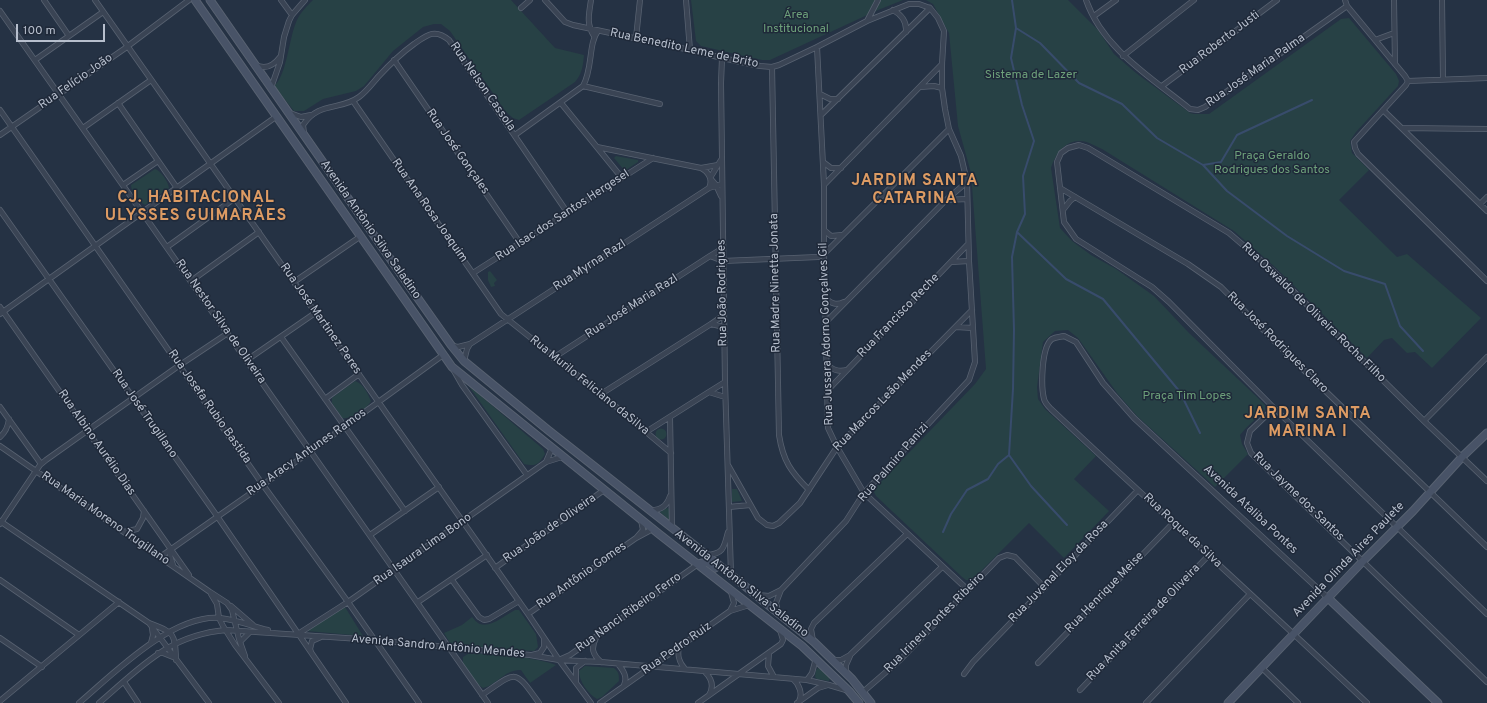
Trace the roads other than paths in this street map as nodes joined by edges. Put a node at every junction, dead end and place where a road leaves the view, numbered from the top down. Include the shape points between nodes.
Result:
1 (44, 0) edge
2 (95, 0) edge
3 (189, 0) edge
4 (195, 0) edge
5 (204, 0) edge
6 (210, 0) edge
7 (281, 0) edge
8 (304, 0) edge
9 (530, 0) edge
10 (546, 0) edge
11 (591, 0) edge
12 (640, 0) edge
13 (686, 0) edge
14 (878, 0) edge
15 (1086, 0) edge
16 (1116, 0) edge
17 (1194, 0) edge
18 (1277, 0) edge
19 (1345, 0) edge
20 (1394, 0) edge
21 (1442, 0) edge
22 (1347, 6) junction
23 (521, 8) dead end
24 (930, 8) junction
25 (893, 10) junction
26 (0, 11) edge
27 (103, 12) junction
28 (292, 15) junction
29 (1094, 16) junction
30 (867, 21) junction
31 (590, 29) junction
32 (598, 31) junction
33 (906, 32) junction
34 (1394, 33) junction
35 (69, 36) junction
36 (594, 36) junction
37 (636, 38) junction
38 (1375, 40) junction
39 (238, 41) junction
40 (127, 46) junction
41 (817, 47) junction
42 (690, 50) junction
43 (281, 55) junction
44 (1123, 56) junction
45 (722, 58) junction
46 (35, 60) junction
47 (394, 60) junction
48 (254, 64) junction
49 (942, 64) junction
50 (1395, 64) junction
51 (772, 67) junction
52 (1487, 78) edge
53 (1443, 79) junction
54 (151, 80) junction
55 (1408, 80) junction
56 (583, 86) junction
57 (1162, 86) junction
58 (920, 87) junction
59 (271, 88) junction
60 (942, 88) junction
61 (58, 94) junction
62 (820, 94) junction
63 (838, 99) junction
64 (352, 101) junction
65 (561, 103) junction
66 (118, 104) junction
67 (660, 104) dead end
68 (0, 110) edge
69 (1383, 110) junction
70 (289, 113) junction
71 (313, 114) junction
72 (821, 115) junction
73 (277, 116) junction
74 (12, 126) junction
75 (83, 128) junction
76 (1402, 128) junction
77 (949, 129) junction
78 (1487, 129) edge
79 (0, 135) edge
80 (304, 135) junction
81 (515, 135) junction
82 (597, 147) junction
83 (611, 150) junction
84 (605, 157) junction
85 (653, 158) junction
86 (722, 158) junction
87 (158, 161) junction
88 (823, 162) junction
89 (211, 164) junction
90 (718, 165) junction
91 (701, 168) junction
92 (841, 168) junction
93 (622, 178) junction
94 (710, 178) junction
95 (967, 182) junction
96 (722, 184) junction
97 (716, 185) junction
98 (824, 185) junction
99 (123, 186) junction
100 (177, 188) junction
101 (709, 188) junction
102 (1060, 188) junction
103 (720, 192) junction
104 (1076, 197) junction
105 (1487, 197) edge
106 (235, 198) junction
107 (722, 198) junction
108 (967, 199) junction
109 (946, 200) junction
110 (1480, 204) junction
111 (0, 210) edge
112 (1062, 211) junction
113 (1487, 211) edge
114 (567, 212) junction
115 (142, 213) junction
116 (824, 229) junction
117 (259, 232) junction
118 (842, 235) junction
119 (361, 236) junction
120 (520, 243) junction
121 (968, 244) junction
122 (96, 246) junction
123 (167, 247) junction
124 (723, 248) junction
125 (824, 254) junction
126 (710, 256) junction
127 (776, 259) junction
128 (723, 261) junction
129 (969, 261) junction
130 (951, 262) junction
131 (473, 273) junction
132 (49, 279) junction
133 (1487, 281) edge
134 (191, 282) junction
135 (294, 282) junction
136 (825, 298) junction
137 (847, 300) junction
138 (0, 307) edge
139 (972, 310) junction
140 (2, 313) edge
141 (315, 313) junction
142 (724, 315) junction
143 (507, 320) junction
144 (826, 323) junction
145 (711, 324) junction
146 (724, 327) junction
147 (956, 327) junction
148 (973, 328) junction
149 (228, 333) junction
150 (281, 337) junction
151 (1052, 339) joint
152 (470, 344) junction
153 (451, 345) junction
154 (443, 355) junction
155 (1487, 357) edge
156 (554, 358) junction
157 (247, 360) junction
158 (464, 361) junction
159 (826, 364) junction
160 (179, 365) junction
161 (452, 367) junction
162 (847, 370) junction
163 (358, 374) junction
164 (725, 382) junction
165 (826, 391) junction
166 (709, 392) junction
167 (601, 394) junction
168 (725, 397) junction
169 (133, 398) junction
170 (325, 399) junction
171 (378, 402) junction
172 (0, 407) edge
173 (1274, 408) junction
174 (670, 417) junction
175 (9, 420) junction
176 (1424, 421) junction
177 (345, 427) junction
178 (87, 430) junction
179 (548, 430) junction
180 (646, 432) junction
181 (1487, 433) edge
182 (0, 437) edge
183 (0, 446) edge
184 (837, 447) junction
185 (552, 448) junction
186 (311, 451) junction
187 (670, 453) junction
188 (1463, 456) junction
189 (562, 457) junction
190 (546, 462) junction
191 (41, 464) junction
192 (727, 464) junction
193 (36, 471) junction
194 (527, 475) junction
195 (1487, 480) edge
196 (263, 485) junction
197 (438, 487) junction
198 (604, 490) junction
199 (809, 490) junction
200 (1138, 490) junction
201 (672, 492) junction
202 (1429, 492) junction
203 (864, 493) junction
204 (750, 505) junction
205 (729, 507) junction
206 (144, 511) junction
207 (405, 511) junction
208 (651, 512) junction
209 (217, 516) junction
210 (641, 520) junction
211 (0, 522) edge
212 (462, 522) junction
213 (1173, 523) junction
214 (1398, 526) junction
215 (651, 528) junction
216 (672, 528) junction
217 (729, 529) junction
218 (124, 532) junction
219 (659, 534) junction
220 (907, 534) junction
221 (370, 535) junction
222 (643, 535) junction
223 (636, 538) junction
224 (1487, 547) edge
225 (171, 550) junction
226 (487, 555) junction
227 (707, 555) junction
228 (1208, 556) junction
229 (160, 557) junction
230 (1363, 561) junction
231 (698, 564) junction
232 (174, 567) junction
233 (942, 567) junction
234 (495, 568) junction
235 (394, 569) junction
236 (731, 575) junction
237 (192, 579) junction
238 (0, 580) edge
239 (452, 580) junction
240 (1045, 588) junction
241 (781, 590) junction
242 (968, 590) junction
243 (731, 591) junction
244 (210, 592) junction
245 (756, 594) junction
246 (1250, 594) junction
247 (1328, 598) junction
248 (519, 601) junction
249 (119, 602) junction
250 (348, 602) junction
251 (418, 602) junction
252 (227, 603) junction
253 (750, 606) junction
254 (730, 611) junction
255 (528, 614) junction
256 (779, 614) junction
257 (1487, 614) edge
258 (219, 618) junction
259 (288, 619) junction
260 (235, 621) junction
261 (149, 623) junction
262 (254, 626) junction
263 (226, 630) junction
264 (780, 630) junction
265 (169, 631) junction
266 (238, 631) junction
267 (250, 632) junction
268 (275, 632) junction
269 (283, 633) junction
270 (1294, 633) junction
271 (298, 634) junction
272 (79, 635) junction
273 (439, 635) junction
274 (322, 636) junction
275 (596, 636) junction
276 (160, 637) junction
277 (0, 638) edge
278 (544, 638) junction
279 (375, 640) junction
280 (240, 642) junction
281 (151, 643) junction
282 (815, 643) junction
283 (176, 644) junction
284 (433, 646) junction
285 (679, 647) junction
286 (167, 648) junction
287 (448, 648) junction
288 (769, 653) junction
289 (157, 654) junction
290 (312, 655) junction
291 (530, 655) junction
292 (850, 655) junction
293 (245, 656) junction
294 (816, 658) junction
295 (176, 660) junction
296 (559, 660) junction
297 (833, 660) junction
298 (585, 661) junction
299 (600, 662) junction
300 (1038, 663) dead end
301 (618, 664) junction
302 (652, 666) junction
303 (42, 667) junction
304 (1261, 667) junction
305 (685, 669) junction
306 (705, 672) junction
307 (846, 673) junction
308 (739, 674) junction
309 (964, 674) dead end
310 (774, 677) junction
311 (793, 679) junction
312 (806, 680) junction
313 (124, 682) junction
314 (577, 682) junction
315 (1487, 682) edge
316 (829, 685) junction
317 (624, 686) junction
318 (1080, 690) dead end
319 (849, 691) junction
320 (863, 692) junction
321 (482, 695) junction
322 (709, 696) junction
323 (1, 699) edge
324 (798, 702) edge
325 (79, 703) edge
326 (99, 703) edge
327 (138, 703) edge
328 (209, 703) edge
329 (279, 703) edge
330 (346, 703) edge
331 (419, 703) edge
332 (488, 703) edge
333 (539, 703) edge
334 (591, 703) edge
335 (600, 703) edge
336 (698, 703) edge
337 (859, 703) edge
338 (871, 703) edge
339 (1146, 703) edge
340 (1228, 703) edge
341 (1298, 703) edge
342 (1367, 703) edge
343 (1438, 703) edge

1 - 35 street
2 - 27 street, Rua José Martinez Peres
3 - 40 street, Rua Felício João
4 - 73 main road, Avenida Antônio Silva Saladino
5 - 39 main road
6 - 39 main road
7 - 28 street
8 - 28 street
9 - 23 street
10 - 31 street, Rua Benedito Leme de Brito via 565,22
11 - 31 street via 588,24
12 - 37 street
13 - 42 street
14 - 30 street
15 - 29 street, Rua José Maria Palma
16 - 29 street
17 - 44 street
18 - 57 street, Rua Roberto Justi
19 - 22 street
20 - 34 street
21 - 53 street
22 - 38 street
22 - 57 street, Rua José Maria Palma via 1205,107 1198,110 1190,109
24 - 25 street, Rua Benedito Leme de Brito via 909,4
24 - 33 street
24 - 49 street via 944,31
25 - 30 street, Rua Benedito Leme de Brito
25 - 33 street via 904,19
26 - 46 street, Rua Nestor Silva de Oliveira
27 - 35 street
27 - 40 street, Rua José Martinez Peres
28 - 43 street via 284,36
29 - 44 street, Rua José Maria Palma
30 - 41 street, Rua Benedito Leme de Brito
31 - 32 street, Rua Benedito Leme de Brito
31 - 36 street
32 - 36 street
32 - 37 street, Rua Benedito Leme de Brito
33 - 63 street
34 - 38 street
34 - 50 street
35 - 46 street
36 - 56 street via 588,76
37 - 42 street, Rua Benedito Leme de Brito
38 - 50 street
39 - 48 main road, Avenida Antônio Silva Saladino
40 - 54 street, Rua José Martinez Peres
40 - 61 street, Rua Felício João
41 - 51 street, Rua Benedito Leme de Brito
41 - 62 street, Rua Jussara Adorno Gonçalves Gil
42 - 45 street, Rua Benedito Leme de Brito
43 - 48 street via 269,66 261,67
43 - 59 street
44 - 57 street, Rua José Maria Palma
45 - 51 street, Rua Benedito Leme de Brito
45 - 86 street, Rua João Rodrigues
46 - 61 street, Rua Nestor Silva de Oliveira
47 - 64 street, Rua Nelson Cassola via 361,96
47 - 81 street, Rua Nelson Cassola via 426,36 444,36
47 - 120 street, Rua José Gonçales
48 - 59 main road, Avenida Antônio Silva Saladino
49 - 58 street
49 - 60 street
50 - 55 street
51 - 127 street, Rua Madre Ninetta Jonata
52 - 53 street
53 - 55 street
54 - 66 street
54 - 89 street, Rua José Martinez Peres
55 - 69 street
56 - 65 street
56 - 67 street
58 - 60 street
58 - 92 street
59 - 70 main road, Avenida Antônio Silva Saladino
60 - 77 street
61 - 74 street, Rua Felício João
61 - 75 street, Rua Nestor Silva de Oliveira
62 - 63 street via 830,99
62 - 72 street, Rua Jussara Adorno Gonçalves Gil
63 - 72 street
64 - 71 street, Rua Nelson Cassola via 324,107
64 - 131 street, Rua Ana Rosa Joaquim
65 - 81 street
65 - 82 street
66 - 75 street
66 - 87 street
68 - 74 street, Rua Josefa Rubio Bastida
69 - 76 street
69 - 133 street via 1354,142 1358,154
70 - 71 street, Rua Nelson Cassola via 301,117
70 - 80 main road, Avenida Antônio Silva Saladino
71 - 80 street via 303,125
72 - 88 street, Rua Jussara Adorno Gonçalves Gil
73 - 89 street
73 - 119 main road, Avenida Antônio Silva Saladino
74 - 79 street, Rua Felício João
74 - 122 street, Rua Josefa Rubio Bastida
75 - 99 street, Rua Nestor Silva de Oliveira
76 - 78 street
76 - 110 street
77 - 95 street via 961,156
77 - 118 street
80 - 153 main road, Avenida Antônio Silva Saladino
81 - 114 street, Rua Nelson Cassola
82 - 83 street
82 - 84 street
83 - 84 street
83 - 85 street
84 - 93 street
85 - 91 street
85 - 93 street, Rua Isac dos Santos Hergesel
86 - 90 street
86 - 96 street, Rua João Rodrigues
87 - 99 street
87 - 100 street
88 - 92 street via 831,168
88 - 98 street, Rua Jussara Adorno Gonçalves Gil
89 - 100 street
89 - 106 street, Rua José Martinez Peres
90 - 91 street
90 - 94 street
91 - 94 street
92 - 98 street
93 - 114 street, Rua Isac dos Santos Hergesel
94 - 97 street
94 - 101 street
95 - 108 street
95 - 109 street
96 - 97 street, Rua Myrna Razl
96 - 107 street, Rua João Rodrigues
97 - 101 street, Rua Myrna Razl
97 - 103 street
98 - 116 street, Rua Jussara Adorno Gonçalves Gil
99 - 115 street, Rua Nestor Silva de Oliveira
100 - 115 street
101 - 103 street
101 - 143 street, Rua Myrna Razl
102 - 104 street, Rua José Rodrigues Claro
102 - 112 street
102 - 176 street, Rua Oswaldo de Oliveira Rocha Filho via 1057,162 1068,148 1079,145 1229,233 1272,270
103 - 107 street
104 - 112 street
104 - 202 street, Rua José Rodrigues Claro via 1188,264 1221,287
105 - 110 street
106 - 117 street, Rua José Martinez Peres
106 - 123 street
107 - 124 street, Rua João Rodrigues
108 - 109 street
108 - 121 street
109 - 137 street
110 - 113 street
111 - 132 street, Rua José Trugillano
112 - 173 street via 1064,222 1076,239 1152,287
114 - 120 street, Rua Isac dos Santos Hergesel
115 - 122 street
115 - 123 street, Rua Nestor Silva de Oliveira
116 - 118 street via 831,236
116 - 125 street, Rua Jussara Adorno Gonçalves Gil
117 - 134 street
117 - 135 street, Rua José Martinez Peres
118 - 125 street
119 - 135 street
119 - 154 main road, Avenida Antônio Silva Saladino
120 - 131 street, Rua Isac dos Santos Hergesel
121 - 129 street
121 - 130 street, Rua Francisco Reche
122 - 132 street
122 - 160 street, Rua Josefa Rubio Bastida
123 - 134 street, Rua Nestor Silva de Oliveira
124 - 126 street, Rua José Maria Razl
124 - 128 street, Rua João Rodrigues
125 - 127 street via 818,257
125 - 136 street, Rua Jussara Adorno Gonçalves Gil
126 - 128 street
126 - 156 street, Rua José Maria Razl
127 - 128 street
127 - 199 street, Rua Madre Ninetta Jonata via 779,435 788,465
128 - 142 street, Rua João Rodrigues
129 - 130 street
129 - 139 street
130 - 162 street, Rua Francisco Reche
131 - 143 street, Rua Ana Rosa Joaquim
132 - 140 street
132 - 169 street, Rua José Trugillano
134 - 149 street, Rua Nestor Silva de Oliveira
135 - 141 street, Rua José Martinez Peres
136 - 137 street via 834,304 841,304
136 - 144 street, Rua Jussara Adorno Gonçalves Gil
137 - 144 street
138 - 140 street, Rua Albino Aurélio Dias
139 - 147 street, Rua Marcos Leão Mendes
139 - 148 street
140 - 178 street, Rua Albino Aurélio Dias
141 - 150 street
141 - 163 street, Rua José Martinez Peres
142 - 145 street
142 - 146 street, Rua João Rodrigues
143 - 152 street, Rua Myrna Razl
143 - 156 street, Rua Murilo Feliciano daSilva
144 - 159 street, Rua Jussara Adorno Gonçalves Gil
145 - 146 street
145 - 167 street
146 - 164 street, Rua João Rodrigues
147 - 148 street
147 - 184 street, Rua Marcos Leão Mendes
148 - 203 street, Rua Palmiro Panizi via 975,362 969,380
149 - 157 street, Rua Nestor Silva de Oliveira
149 - 160 street
150 - 157 street
150 - 170 street
151 - 200 street, Rua Roque da Silva via 1044,355 1044,401
151 - 247 street, Avenida Ataliba Pontes via 1064,336 1076,342 1103,383 1134,418
152 - 153 street, Rua Myrna Razl via 458,347
152 - 158 street
153 - 158 main road, Avenida Antônio Silva Saladino
154 - 161 main road, Avenida Antônio Silva Saladino
154 - 171 street, Rua Aracy Antunes Ramos
155 - 176 street
156 - 167 street, Rua Murilo Feliciano daSilva
157 - 186 street, Rua Nestor Silva de Oliveira
158 - 179 main road, Avenida Antônio Silva Saladino
159 - 162 street via 831,369
159 - 165 street, Rua Jussara Adorno Gonçalves Gil
160 - 169 street
160 - 196 street, Rua Josefa Rubio Bastida
161 - 185 main road, Avenida Antônio Silva Saladino
161 - 194 street via 462,385
162 - 165 street, Rua Francisco Reche
163 - 170 street
163 - 171 street, Rua José Martinez Peres
164 - 166 street
164 - 168 street, Rua João Rodrigues
165 - 184 street, Rua Jussara Adorno Gonçalves Gil via 828,428
166 - 168 street
166 - 174 street
167 - 180 street, Rua Murilo Feliciano daSilva
168 - 192 street, Rua João Rodrigues
169 - 178 street
169 - 209 street, Rua José Trugillano
170 - 177 street
171 - 177 street, Rua Aracy Antunes Ramos
171 - 197 street, Rua José Martinez Peres
172 - 175 street
173 - 214 street
173 - 230 street, Rua Jayme dos Santos via 1250,431 1247,443 1252,453
174 - 180 street
174 - 187 street
175 - 182 street via 4,434
175 - 191 street
176 - 188 street, Rua Oswaldo de Oliveira Rocha Filho
177 - 186 street, Rua Aracy Antunes Ramos
177 - 207 street
178 - 191 street
178 - 206 street, Rua Albino Aurélio Dias
179 - 185 main road via 554,442
179 - 208 main road, Avenida Antônio Silva Saladino
180 - 187 street, Rua Murilo Feliciano daSilva
181 - 188 main road, Avenida Olinda Aires Paulete
183 - 193 street, Rua Maria Moreno Trugillano
184 - 199 street, Rua Marcos Leão Mendes
184 - 203 street, Rua Jussara Adorno Gonçalves Gil
185 - 189 main road, Avenida Antônio Silva Saladino
185 - 190 street
186 - 196 street, Rua Aracy Antunes Ramos
186 - 221 street, Rua Nestor Silva de Oliveira
187 - 201 street
188 - 195 street, Rua Oswaldo de Oliveira Rocha Filho
188 - 202 main road, Avenida Olinda Aires Paulete
189 - 190 street, Rua Isaura Lima Bono
189 - 198 main road, Avenida Antônio Silva Saladino
190 - 194 street, Rua Isaura Lima Bono
191 - 193 street
192 - 204 street, Rua Marcos Leão Mendes
192 - 205 street, Rua João Rodrigues
193 - 211 street
193 - 218 street, Rua Maria Moreno Trugillano
194 - 212 street, Rua Isaura Lima Bono
196 - 209 street, Rua Aracy Antunes Ramos
196 - 250 street, Rua Josefa Rubio Bastida
197 - 207 street
197 - 212 street, Rua José Martinez Peres
198 - 210 main road, Avenida Antônio Silva Saladino
198 - 234 street, Rua João de Oliveira
199 - 204 street, Rua Marcos Leão Mendes via 791,513 773,526 762,522
200 - 213 street, Rua Roque da Silva
200 - 240 street, Rua Juvenal Eloy da Rosa
201 - 208 street via 667,504
201 - 216 street
202 - 214 main road, Avenida Olinda Aires Paulete
202 - 224 street, Rua José Rodrigues Claro
203 - 220 street, Rua Jussara Adorno Gonçalves Gil
203 - 241 street, Rua Palmiro Panizi via 846,521
204 - 205 street
205 - 217 street, Rua João Rodrigues
206 - 218 street via 137,529
206 - 225 street, Rua Albino Aurélio Dias
207 - 221 street
208 - 215 main road
208 - 216 main road, Avenida Antônio Silva Saladino
209 - 225 street, Rua Aracy Antunes Ramos
209 - 259 street, Rua José Trugillano
210 - 215 main road, Avenida Antônio Silva Saladino
210 - 223 street, Rua Antônio Gomes via 642,530
211 - 249 street
212 - 226 street, Rua José Martinez Peres
212 - 235 street, Rua Isaura Lima Bono
213 - 228 street, Rua Roque da Silva
213 - 300 street, Rua Henrique Meise
214 - 230 main road, Avenida Olinda Aires Paulete
214 - 257 street
215 - 219 main road, Avenida Antônio Silva Saladino
215 - 222 street, Rua Antônio Gomes
216 - 227 main road, Avenida Antônio Silva Saladino
217 - 227 street, Rua João Rodrigues via 721,552
217 - 236 street, Rua João Rodrigues
218 - 229 street, Rua Maria Moreno Trugillano
219 - 222 street, Rua Antônio Gomes
219 - 231 main road, Avenida Antônio Silva Saladino
220 - 233 street, Rua Jussara Adorno Gonçalves Gil
220 - 282 street via 814,623 811,629
221 - 235 street, Rua Nestor Silva de Oliveira
222 - 223 street, Rua Antônio Gomes
223 - 255 street, Rua Antônio Gomes
225 - 229 street, Rua Aracy Antunes Ramos
225 - 232 street
225 - 237 street, Rua Albino Aurélio Dias
226 - 234 street, Rua José Martinez Peres
226 - 239 street
227 - 236 main road, Avenida Antônio Silva Saladino
228 - 246 street, Rua Roque da Silva
228 - 318 street, Rua Anita Ferreira de Oliveira
229 - 232 street, Rua Maria Moreno Trugillano
230 - 247 main road, Avenida Olinda Aires Paulete
230 - 315 street, Rua Jayme dos Santos
231 - 243 main road, Avenida Antônio Silva Saladino
231 - 245 main road via 709,563 744,590
231 - 275 street, Rua Nanci Ribeiro Ferro
232 - 237 street, Rua Maria Moreno Trugillano
233 - 242 street, Rua Jussara Adorno Gonçalves Gil
233 - 292 street
234 - 248 street, Rua José Martinez Peres
235 - 250 street, Rua Isaura Lima Bono
235 - 251 street, Rua Nestor Silva de Oliveira
236 - 245 main road, Avenida Antônio Silva Saladino
237 - 244 street, Rua Maria Moreno Trugillano
238 - 272 street
239 - 248 street via 479,617 484,620
239 - 251 street
240 - 242 street, Rua Irineu Pontes Ribeiro via 1015,557 1007,555 999,558
240 - 309 street, Rua Juvenal Eloy da Rosa via 981,653
241 - 245 street, Rua Palmiro Panizi via 769,596
241 - 256 street via 776,603
242 - 320 street, Rua Irineu Pontes Ribeiro via 901,659
243 - 253 main road, Avenida Antônio Silva Saladino
243 - 254 street via 734,603
244 - 252 street, Rua Maria Moreno Trugillano
244 - 258 street via 217,604
245 - 256 main road, Avenida Antônio Silva Saladino
246 - 270 street, Rua Roque da Silva
246 - 339 street
247 - 270 main road, Avenida Olinda Aires Paulete
247 - 343 main road, Avenida Ataliba Pontes
248 - 255 street, Rua José Martinez Peres
249 - 261 street
249 - 272 street
250 - 271 street, Rua Isaura Lima Bono
250 - 279 street, Rua Josefa Rubio Bastida
251 - 273 street, Rua Nestor Silva de Oliveira
252 - 260 street
252 - 262 street, Rua Maria Moreno Trugillano
253 - 254 street, Rua Pedro Ruiz
253 - 264 main road, Avenida Antônio Silva Saladino
254 - 285 street, Rua Pedro Ruiz
255 - 278 street, Rua José Martinez Peres
256 - 282 main road, Avenida Antônio Silva Saladino
258 - 260 street, Avenida Sandro Antônio Mendes
258 - 263 street
258 - 265 street, Avenida Sandro Antônio Mendes via 197,621
259 - 269 street via 288,626
259 - 271 street, Rua José Trugillano
260 - 262 street, Avenida Sandro Antônio Mendes
260 - 266 street
261 - 265 street
261 - 276 street
261 - 281 street via 154,635
262 - 268 street, Avenida Sandro Antônio Mendes
263 - 266 street, Avenida Sandro Antônio Mendes
263 - 283 street, Avenida Sandro Antônio Mendes via 208,631
263 - 293 street
264 - 288 street via 783,642
264 - 294 main road, Avenida Antônio Silva Saladino
265 - 276 street, Avenida Sandro Antônio Mendes
265 - 283 street
266 - 267 street, Avenida Sandro Antônio Mendes
266 - 280 street
267 - 268 street, Avenida Sandro Antônio Mendes
267 - 280 street
268 - 269 street, Avenida Sandro Antônio Mendes
269 - 271 street, Avenida Sandro Antônio Mendes
270 - 304 main road, Avenida Olinda Aires Paulete
270 - 342 street, Rua Roque da Silva
271 - 274 street, Avenida Sandro Antônio Mendes
271 - 290 street, Rua José Trugillano
272 - 303 street
273 - 284 street via 439,642
273 - 287 street, Rua Nestor Silva de Oliveira
274 - 279 street, Avenida Sandro Antônio Mendes
274 - 290 street via 312,641
275 - 296 street, Rua Nanci Ribeiro Ferro
275 - 299 street via 592,646 594,655
276 - 281 street, Avenida Sandro Antônio Mendes
276 - 286 street
277 - 303 street
278 - 291 street via 544,646 540,652
278 - 296 street, Rua José Martinez Peres
279 - 284 street, Avenida Sandro Antônio Mendes
279 - 331 street, Rua Josefa Rubio Bastida
280 - 293 street
281 - 325 street, Avenida Sandro Antônio Mendes
282 - 294 main road
282 - 297 main road, Avenida Antônio Silva Saladino
283 - 286 street, Avenida Sandro Antônio Mendes
283 - 295 street
284 - 287 street, Avenida Sandro Antônio Mendes
285 - 302 street, Rua Pedro Ruiz
285 - 305 street via 678,656
286 - 289 street, Avenida Sandro Antônio Mendes
286 - 295 street
287 - 291 street, Avenida Sandro Antônio Mendes
287 - 321 street, Rua Nestor Silva de Oliveira
288 - 308 street
288 - 310 street via 768,666
289 - 295 street via 168,654
289 - 313 street, Avenida Sandro Antônio Mendes
290 - 330 street, Rua José Trugillano
291 - 296 street, Avenida Sandro Antônio Mendes
292 - 297 street via 841,660
292 - 307 street
293 - 329 street
294 - 312 street via 812,673
294 - 319 main road, Avenida Antônio Silva Saladino
295 - 328 street
296 - 298 street, Avenida Sandro Antônio Mendes
296 - 314 street, Rua José Martinez Peres
297 - 307 main road, Avenida Antônio Silva Saladino
298 - 299 street, Avenida Sandro Antônio Mendes
298 - 314 street via 576,668
299 - 301 street, Avenida Sandro Antônio Mendes
301 - 302 street, Avenida Sandro Antônio Mendes
301 - 317 street, Rua Pedro Ruiz via 625,675
302 - 305 street, Avenida Sandro Antônio Mendes
302 - 317 street, Rua Pedro Ruiz
303 - 323 street
304 - 340 main road, Avenida Olinda Aires Paulete
304 - 341 street
305 - 306 street, Avenida Sandro Antônio Mendes
306 - 308 street, Avenida Sandro Antônio Mendes
306 - 322 street via 710,678 712,688
307 - 320 main road, Avenida Antônio Silva Saladino
308 - 310 street, Avenida Sandro Antônio Mendes
308 - 322 street
310 - 311 street, Avenida Sandro Antônio Mendes
311 - 312 street, Avenida Sandro Antônio Mendes
311 - 324 street via 797,682 801,697
312 - 316 street, Avenida Sandro Antônio Mendes
313 - 326 street, Avenida Sandro Antônio Mendes
313 - 327 street
314 - 334 street, Rua José Martinez Peres
316 - 319 street, Avenida Sandro Antônio Mendes
316 - 324 street via 818,688
317 - 335 street, Rua Pedro Ruiz
319 - 337 main road
320 - 338 main road, Avenida Antônio Silva Saladino
321 - 332 street, Rua Nestor Silva de Oliveira
321 - 333 street via 507,678 517,676 523,680
322 - 336 street

